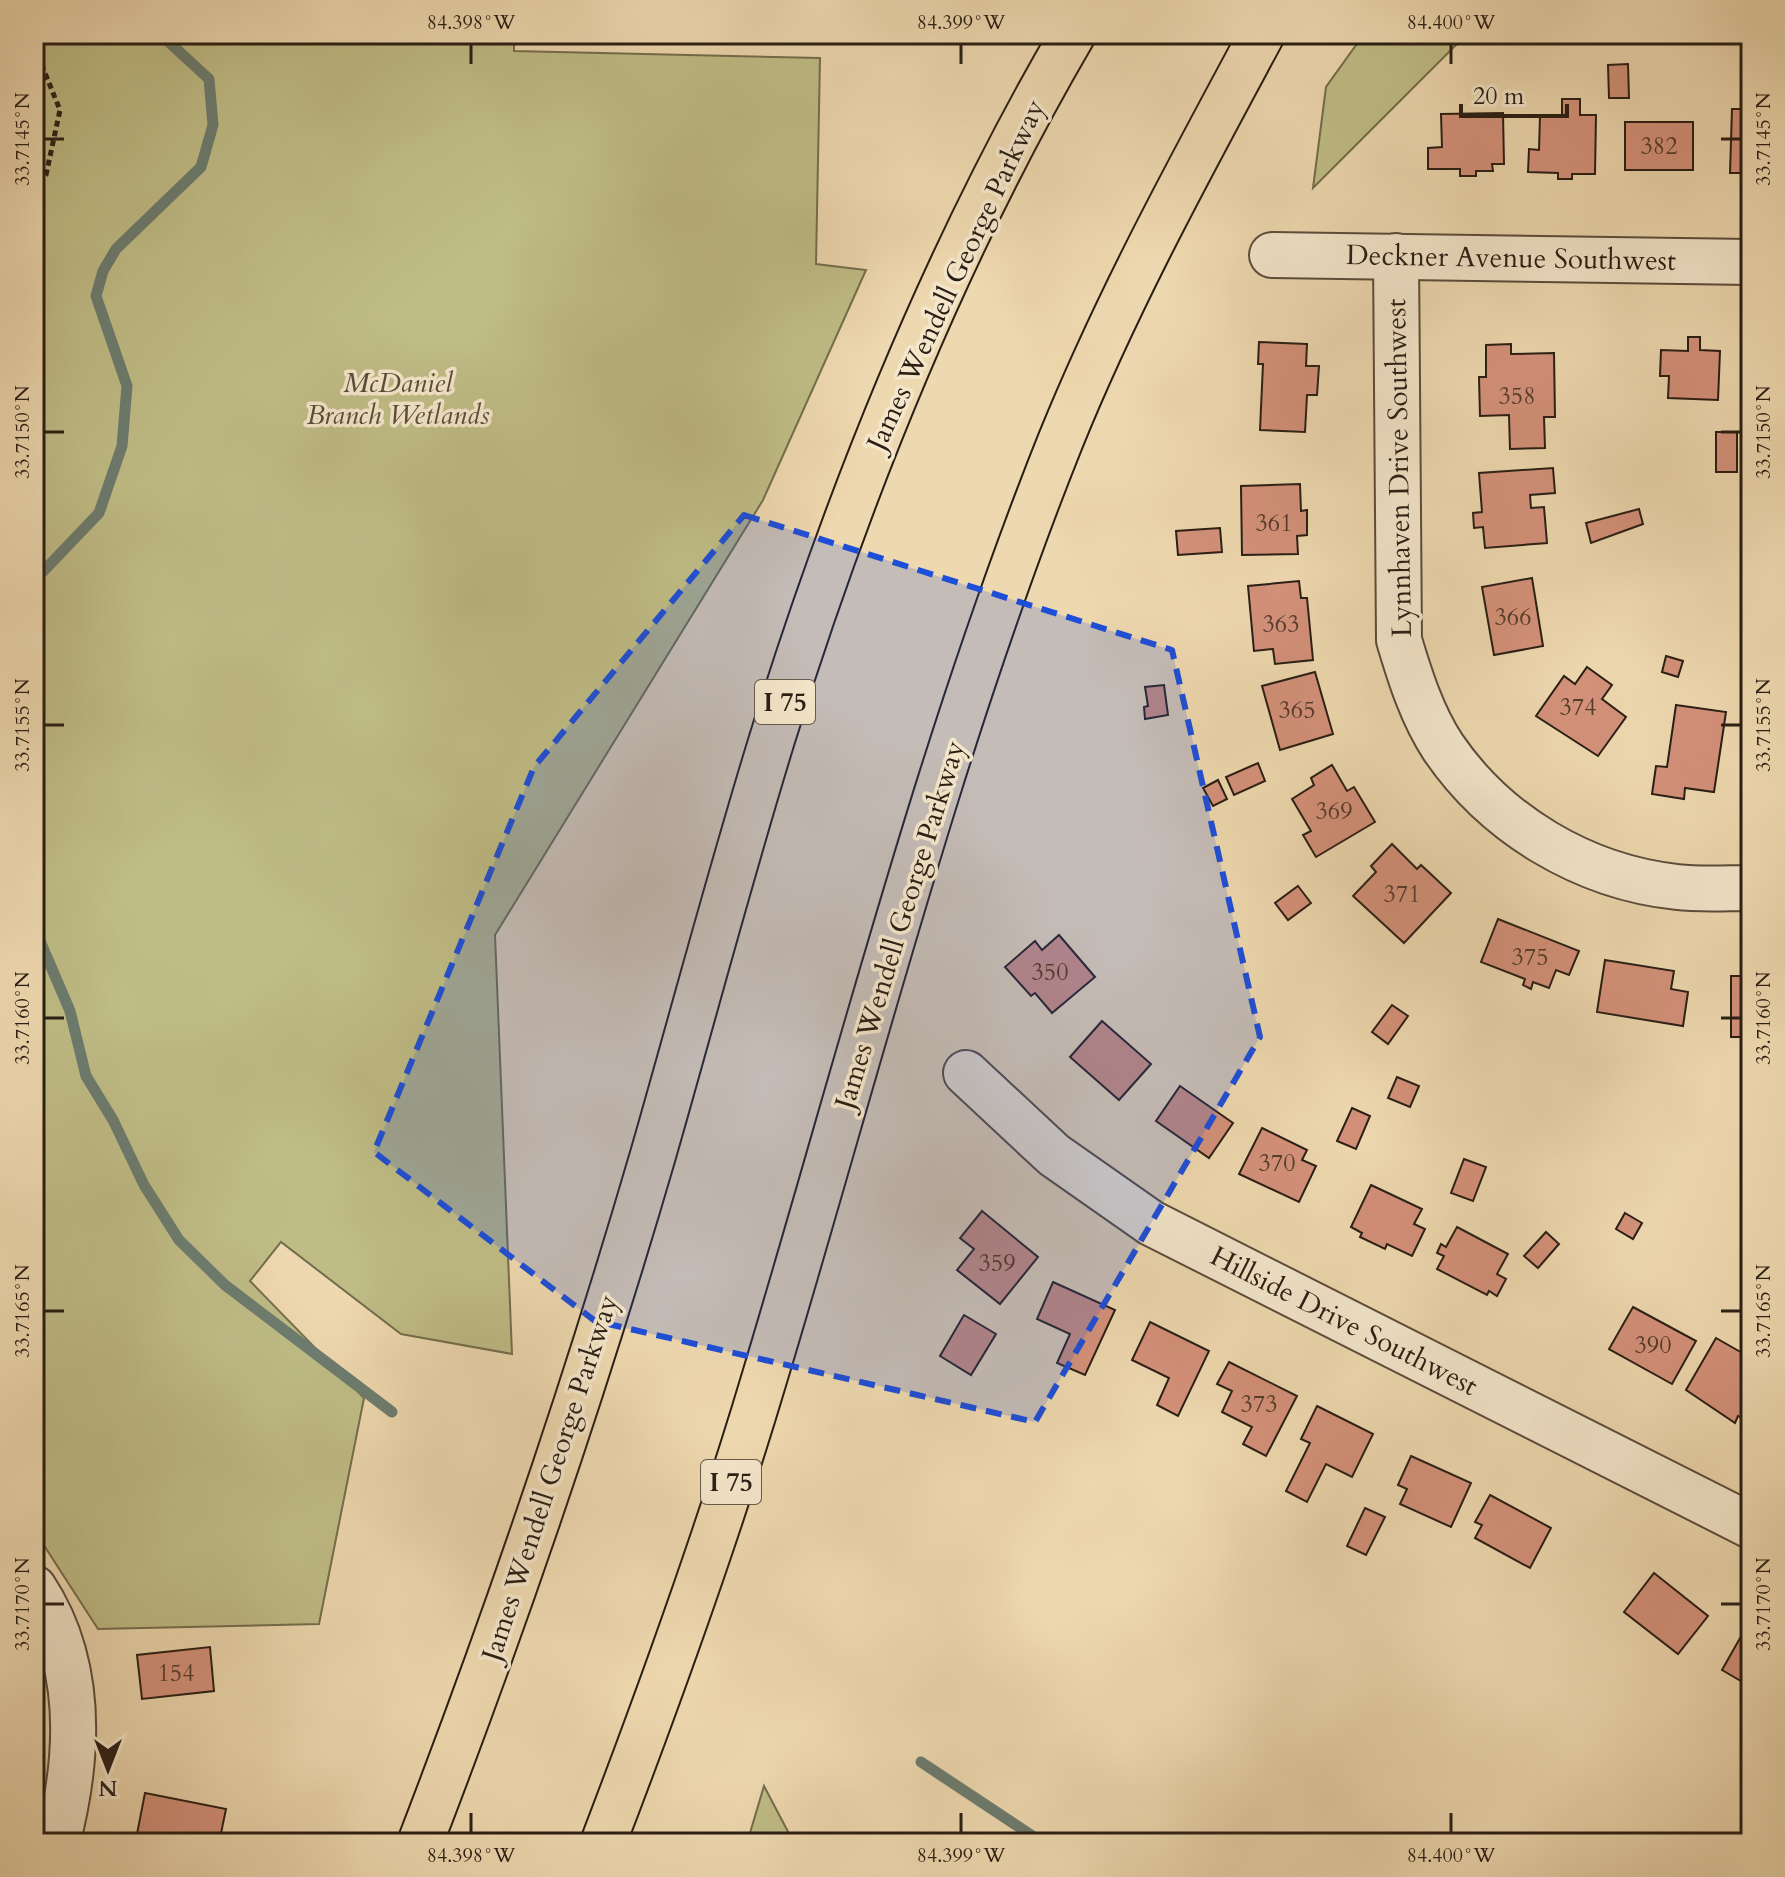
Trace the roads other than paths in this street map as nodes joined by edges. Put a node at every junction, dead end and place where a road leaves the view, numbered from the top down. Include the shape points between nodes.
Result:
1 (1073, 34) edge
2 (1262, 34) edge
3 (1272, 255) dead end
4 (1396, 256) junction
5 (1751, 262) edge
6 (1751, 888) edge
7 (966, 1073) dead end
8 (1751, 1526) edge
9 (34, 1588) edge
10 (57, 1843) edge
11 (420, 1843) edge
12 (603, 1843) edge

1 - 11 highway, James Wendell George Parkway / I 75 via 954,266 830,570 774,733 578,1401 494,1651
2 - 12 highway, James Wendell George Parkway / I 75 via 1107,332 1027,531 934,809 755,1408
3 - 4 street, Deckner Avenue Southwest
4 - 5 street, Deckner Avenue Southwest
4 - 6 street, Lynnhaven Drive Southwest via 1399,640 1415,692 1442,745 1476,788 1520,828 1592,867 1677,887
7 - 8 street, Hillside Drive Southwest via 1054,1155 1151,1223
9 - 10 street via 66,1665 75,1722 71,1788

